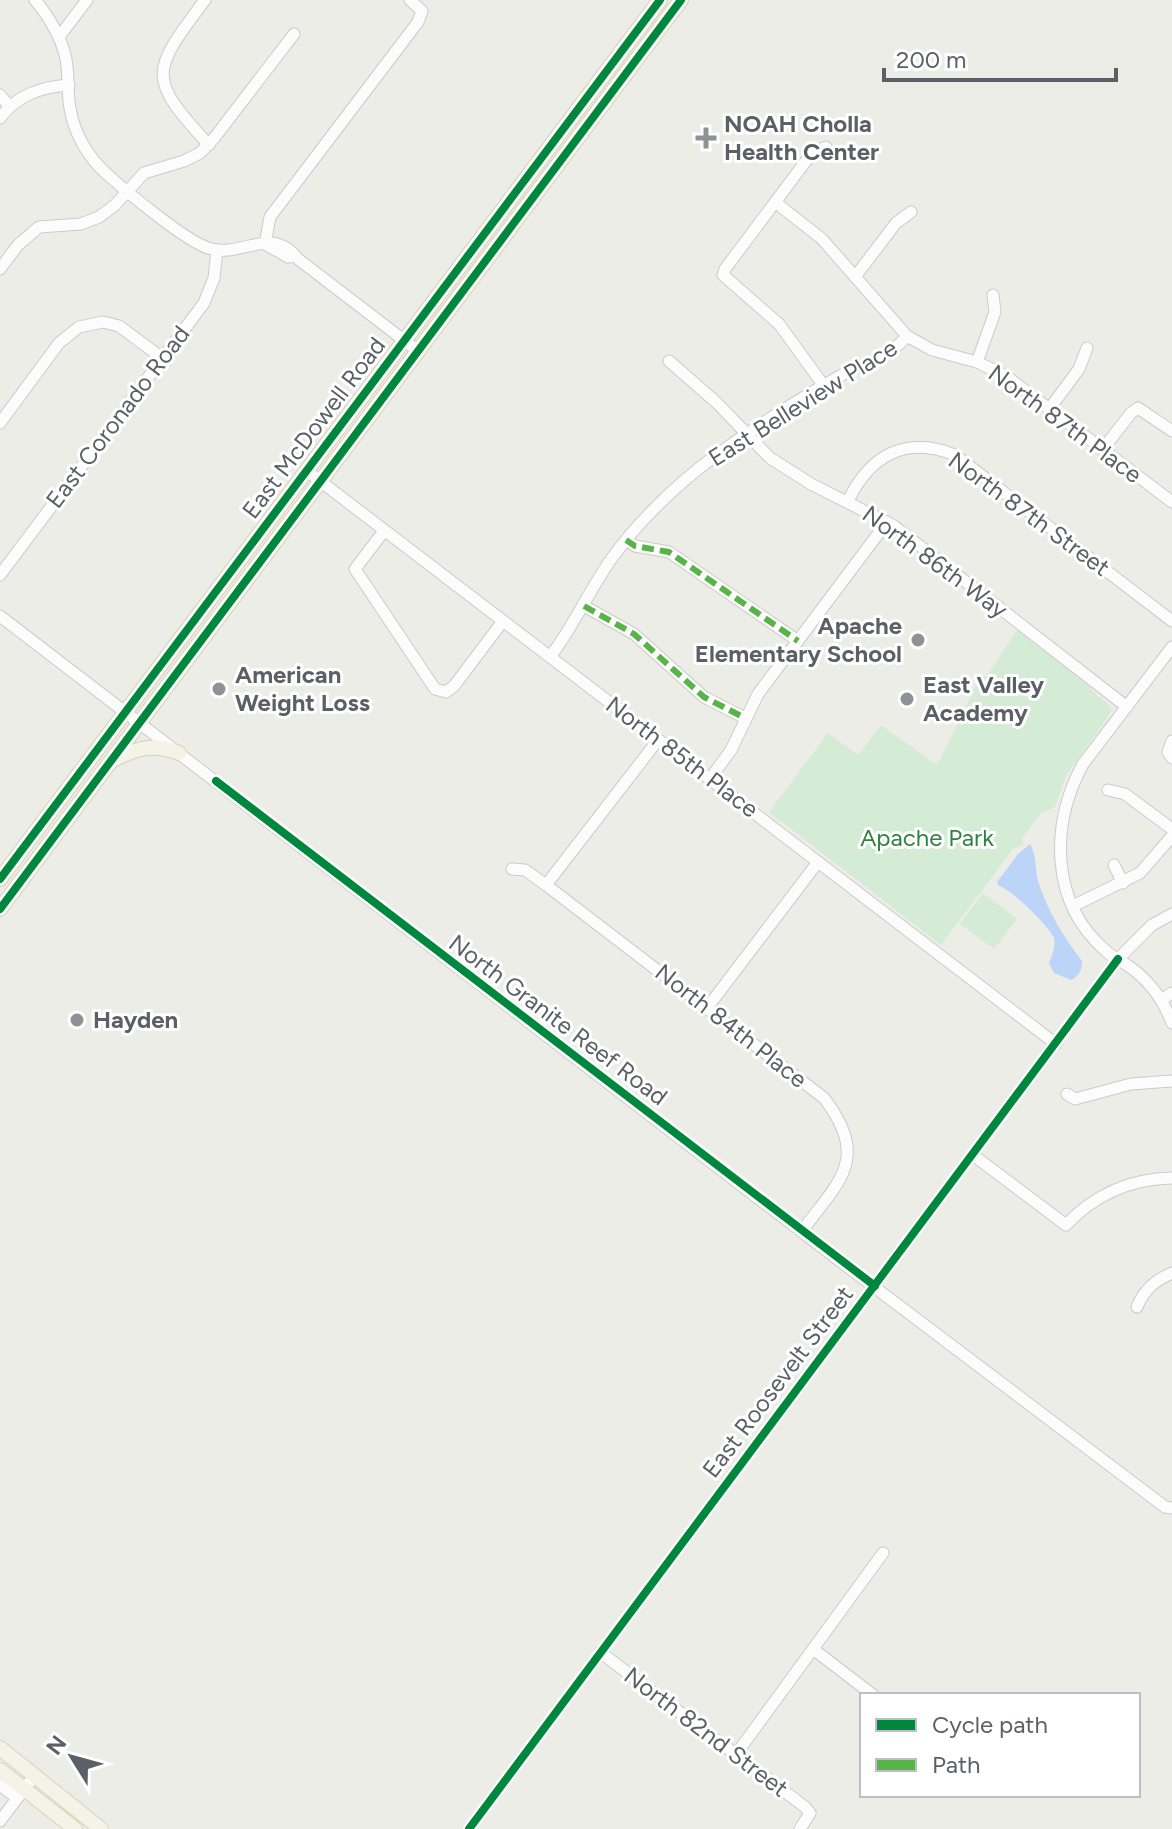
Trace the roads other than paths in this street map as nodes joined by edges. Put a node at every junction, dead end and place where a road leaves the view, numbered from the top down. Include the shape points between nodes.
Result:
1 (35, 0) edge
2 (87, 0) edge
3 (205, 0) edge
4 (410, 0) edge
5 (660, 0) edge
6 (681, 0) edge
7 (294, 34) dead end
8 (59, 37) junction
9 (69, 85) junction
10 (0, 95) edge
11 (9, 106) junction
12 (0, 118) edge
13 (564, 128) junction
14 (577, 139) junction
15 (209, 145) junction
16 (826, 147) dead end
17 (127, 191) junction
18 (775, 202) junction
19 (911, 212) dead end
20 (265, 244) junction
21 (217, 250) junction
22 (465, 260) junction
23 (0, 269) edge
24 (479, 270) junction
25 (855, 277) junction
26 (993, 295) dead end
27 (907, 336) junction
28 (405, 341) junction
29 (1087, 348) dead end
30 (418, 351) junction
31 (162, 358) junction
32 (669, 361) dead end
33 (977, 362) junction
34 (824, 386) junction
35 (1050, 408) junction
36 (0, 423) edge
37 (1172, 431) edge
38 (747, 435) junction
39 (1103, 449) junction
40 (307, 471) junction
41 (320, 482) junction
42 (848, 501) junction
43 (1172, 502) edge
44 (887, 522) junction
45 (384, 531) junction
46 (626, 540) junction
47 (243, 556) junction
48 (257, 566) junction
49 (0, 575) edge
50 (584, 606) junction
51 (0, 616) edge
52 (503, 621) junction
53 (1172, 621) edge
54 (798, 641) junction
55 (1172, 647) edge
56 (550, 657) junction
57 (1127, 707) junction
58 (126, 712) junction
59 (745, 718) junction
60 (139, 722) junction
61 (658, 740) junction
62 (179, 753) junction
63 (111, 761) junction
64 (710, 779) junction
65 (1108, 790) dead end
66 (1172, 829) edge
67 (1172, 836) edge
68 (818, 862) junction
69 (1114, 865) dead end
70 (512, 869) dead end
71 (0, 879) edge
72 (1123, 883) junction
73 (546, 885) junction
74 (5, 892) edge
75 (1073, 906) junction
76 (0, 909) edge
77 (1172, 914) edge
78 (1118, 959) junction
79 (1167, 997) edge
80 (707, 1008) junction
81 (1172, 1023) edge
82 (1056, 1044) junction
83 (1172, 1081) edge
84 (1067, 1094) dead end
85 (973, 1155) junction
86 (1172, 1178) edge
87 (802, 1231) junction
88 (1172, 1273) edge
89 (875, 1286) junction
90 (1137, 1307) dead end
91 (1172, 1508) edge
92 (883, 1553) dead end
93 (813, 1649) junction
94 (600, 1652) junction
95 (870, 1693) edge
96 (1, 1748) edge
97 (737, 1753) junction
98 (0, 1770) edge
99 (34, 1776) junction
100 (0, 1785) edge
101 (21, 1794) junction
102 (0, 1821) edge
103 (75, 1829) edge
104 (101, 1829) edge
105 (469, 1829) edge
106 (800, 1829) edge

1 - 8 street
2 - 8 street
3 - 15 street via 171,46 162,78 171,102
4 - 20 street via 422,11 418,22 270,217
5 - 13 main road, East McDowell Road
6 - 14 main road, East McDowell Road
7 - 15 street
8 - 9 street
9 - 11 street via 44,88
9 - 17 street via 70,109 82,142 97,165
10 - 11 street
11 - 12 street
13 - 14 main road
13 - 22 main road, East McDowell Road
14 - 24 main road, East McDowell Road
15 - 17 street via 184,161 144,173
16 - 18 street via 812,153
17 - 21 street via 193,241
17 - 23 street via 89,221 39,227
18 - 25 street, North 87th Place via 814,231
18 - 34 street via 723,275 779,324
19 - 25 street via 896,223
20 - 21 street
20 - 28 street via 272,241 293,250
21 - 31 street, East Coronado Road via 204,303
22 - 24 main road
22 - 28 main road, East McDowell Road
24 - 30 main road, East McDowell Road
25 - 27 street, North 87th Place
26 - 33 street via 995,312
27 - 33 street, North 87th Place via 932,350
27 - 34 street, East Belleview Place via 890,353
28 - 30 street
28 - 40 main road, East McDowell Road
29 - 35 street via 1079,369
30 - 41 main road, East McDowell Road
31 - 36 street via 119,326 103,322 79,327 59,343
31 - 49 street, East Coronado Road
32 - 38 street, North 86th Way
33 - 35 street, North 87th Place
34 - 38 street, East Belleview Place
35 - 39 street, North 87th Place
37 - 39 street via 1138,408
38 - 42 street, North 86th Way via 778,464
38 - 46 street, East Belleview Place via 699,469
39 - 43 street, North 87th Place
40 - 41 street, North 85th Place
40 - 47 main road, East McDowell Road
41 - 45 street, North 85th Place
41 - 48 main road, East McDowell Road
42 - 44 street, North 86th Way
42 - 53 street, North 87th Street via 868,469 891,453 922,446 955,455
44 - 54 street
44 - 57 street, North 86th Way
45 - 52 street, North 85th Place
45 - 52 street via 355,569 435,689 446,692
46 - 50 street, East Belleview Place
46 - 54 street via 669,552
47 - 48 main road
47 - 58 main road, East McDowell Road
48 - 60 main road, East McDowell Road
50 - 56 street, East Belleview Place
50 - 59 street via 634,634 704,697
51 - 58 street, North Granite Reef Road
52 - 56 street, North 85th Place
54 - 59 street
55 - 57 street
56 - 61 street, North 85th Place
57 - 75 street via 1083,764 1063,811 1060,862
58 - 60 street, North Granite Reef Road
58 - 71 main road, East McDowell Road
59 - 64 street
60 - 62 street, North Granite Reef Road
60 - 63 main road, East McDowell Road
61 - 64 street, North 85th Place
61 - 73 street
62 - 63 main road via 147,747
62 - 87 street, North Granite Reef Road
63 - 74 main road, East McDowell Road
64 - 68 street, North 85th Place
65 - 66 street via 1125,794
67 - 72 street via 1147,866
68 - 80 street
68 - 82 street, North 85th Place
69 - 72 street
70 - 73 street, North 84th Place via 525,870
72 - 75 street
73 - 80 street, North 84th Place
74 - 76 main road, East McDowell Road
75 - 78 street via 1093,937
77 - 78 street, East Roosevelt Street via 1152,925
78 - 79 street
78 - 82 street, East Roosevelt Street
79 - 81 street
80 - 87 street, North 84th Place via 824,1098 842,1125 849,1151 846,1167
82 - 85 street, East Roosevelt Street
83 - 84 street via 1131,1084 1075,1099
85 - 86 street via 1066,1225 1110,1191
85 - 89 street, East Roosevelt Street
87 - 89 street, North Granite Reef Road
88 - 90 street via 1150,1285
89 - 91 street, North Granite Reef Road
89 - 94 street, East Roosevelt Street
92 - 93 street
93 - 95 street
93 - 97 street
94 - 97 street, North 82nd Street
94 - 105 street, East Roosevelt Street
96 - 99 main road
97 - 106 street, North 82nd Street via 810,1813
98 - 101 main road
99 - 101 street
99 - 104 main road
100 - 101 street
101 - 102 street
101 - 103 main road

